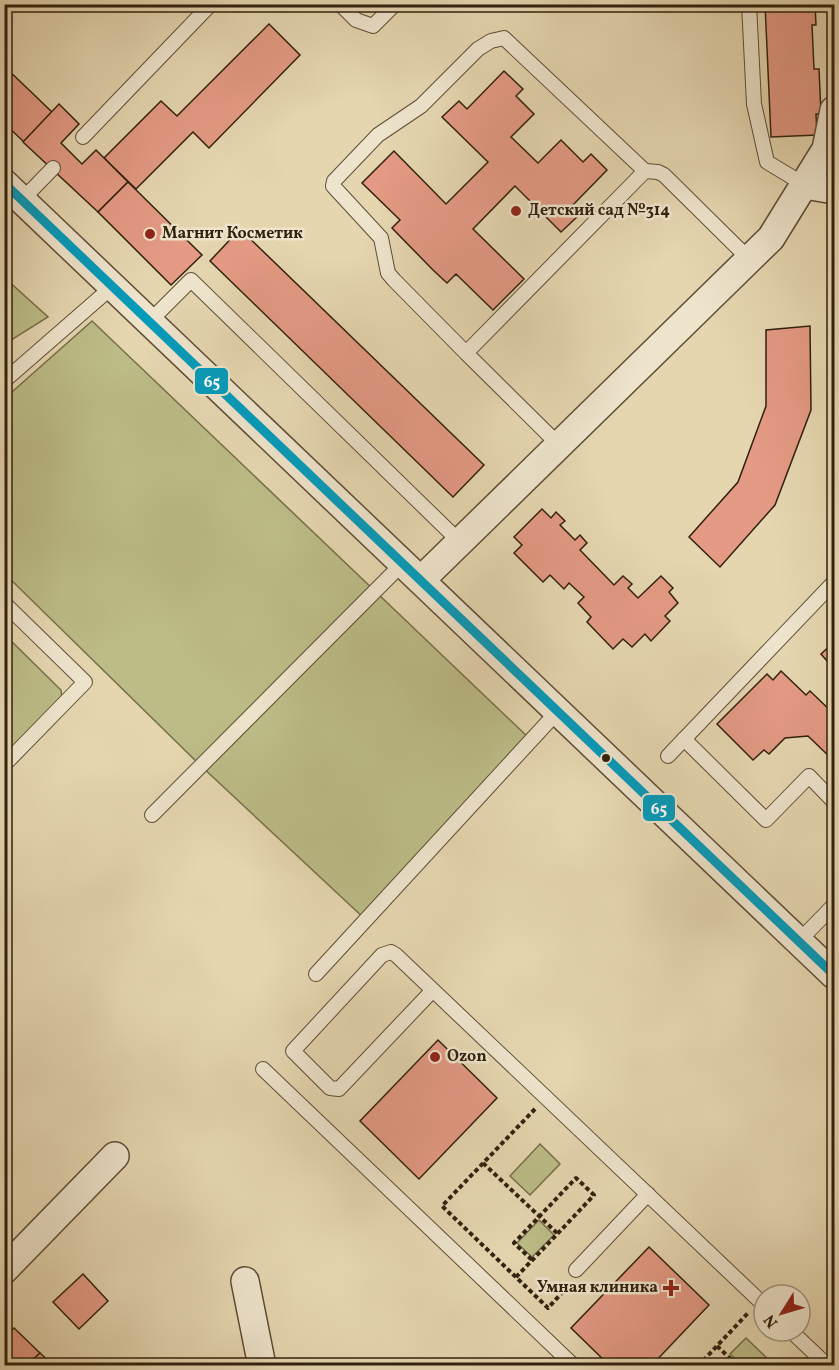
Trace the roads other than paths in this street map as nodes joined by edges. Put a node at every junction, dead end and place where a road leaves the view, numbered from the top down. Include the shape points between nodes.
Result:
1 (211, 4) edge
2 (340, 4) edge
3 (395, 4) edge
4 (749, 4) edge
5 (834, 110) edge
6 (83, 137) dead end
7 (53, 168) dead end
8 (645, 171) junction
9 (805, 185) junction
10 (834, 190) edge
11 (13, 192) edge
12 (749, 259) junction
13 (112, 287) junction
14 (149, 322) junction
15 (466, 353) junction
16 (4, 381) edge
17 (559, 445) junction
18 (460, 542) junction
19 (413, 571) junction
20 (834, 582) edge
21 (4, 603) edge
22 (559, 710) junction
23 (684, 739) junction
24 (668, 756) dead end
25 (4, 765) edge
26 (834, 802) edge
27 (152, 815) dead end
28 (834, 905) edge
29 (799, 941) junction
30 (316, 974) dead end
31 (834, 975) edge
32 (433, 990) junction
33 (263, 1069) dead end
34 (115, 1156) dead end
35 (648, 1194) junction
36 (4, 1270) edge
37 (576, 1270) road end
38 (245, 1281) dead end
39 (752, 1293) edge
40 (804, 1343) edge
41 (262, 1365) edge
42 (574, 1365) edge
43 (828, 1365) edge

1 - 6 lane
2 - 3 lane via 356,20 374,26
4 - 9 lane via 754,104 767,162
5 - 9 street via 826,149
7 - 11 lane
8 - 12 lane via 664,175
8 - 15 lane
8 - 15 lane via 504,38 484,45 421,105 378,135 333,186 381,238 388,273
9 - 10 street
9 - 12 street via 771,238
11 - 13 street
12 - 17 street
13 - 14 street
13 - 16 lane
14 - 18 lane via 191,280
14 - 19 street
15 - 17 lane
17 - 18 street
18 - 19 street
19 - 22 street
19 - 27 lane
20 - 23 lane
21 - 25 lane via 85,682
22 - 29 street
22 - 30 lane
23 - 24 lane
23 - 26 lane via 766,820 809,776
28 - 29 lane
29 - 31 street
32 - 32 lane via 396,955 386,953 293,1051 330,1088 339,1089
32 - 35 lane
33 - 42 lane
34 - 36 street
35 - 37 lane
35 - 39 lane
38 - 41 street
40 - 43 lane

